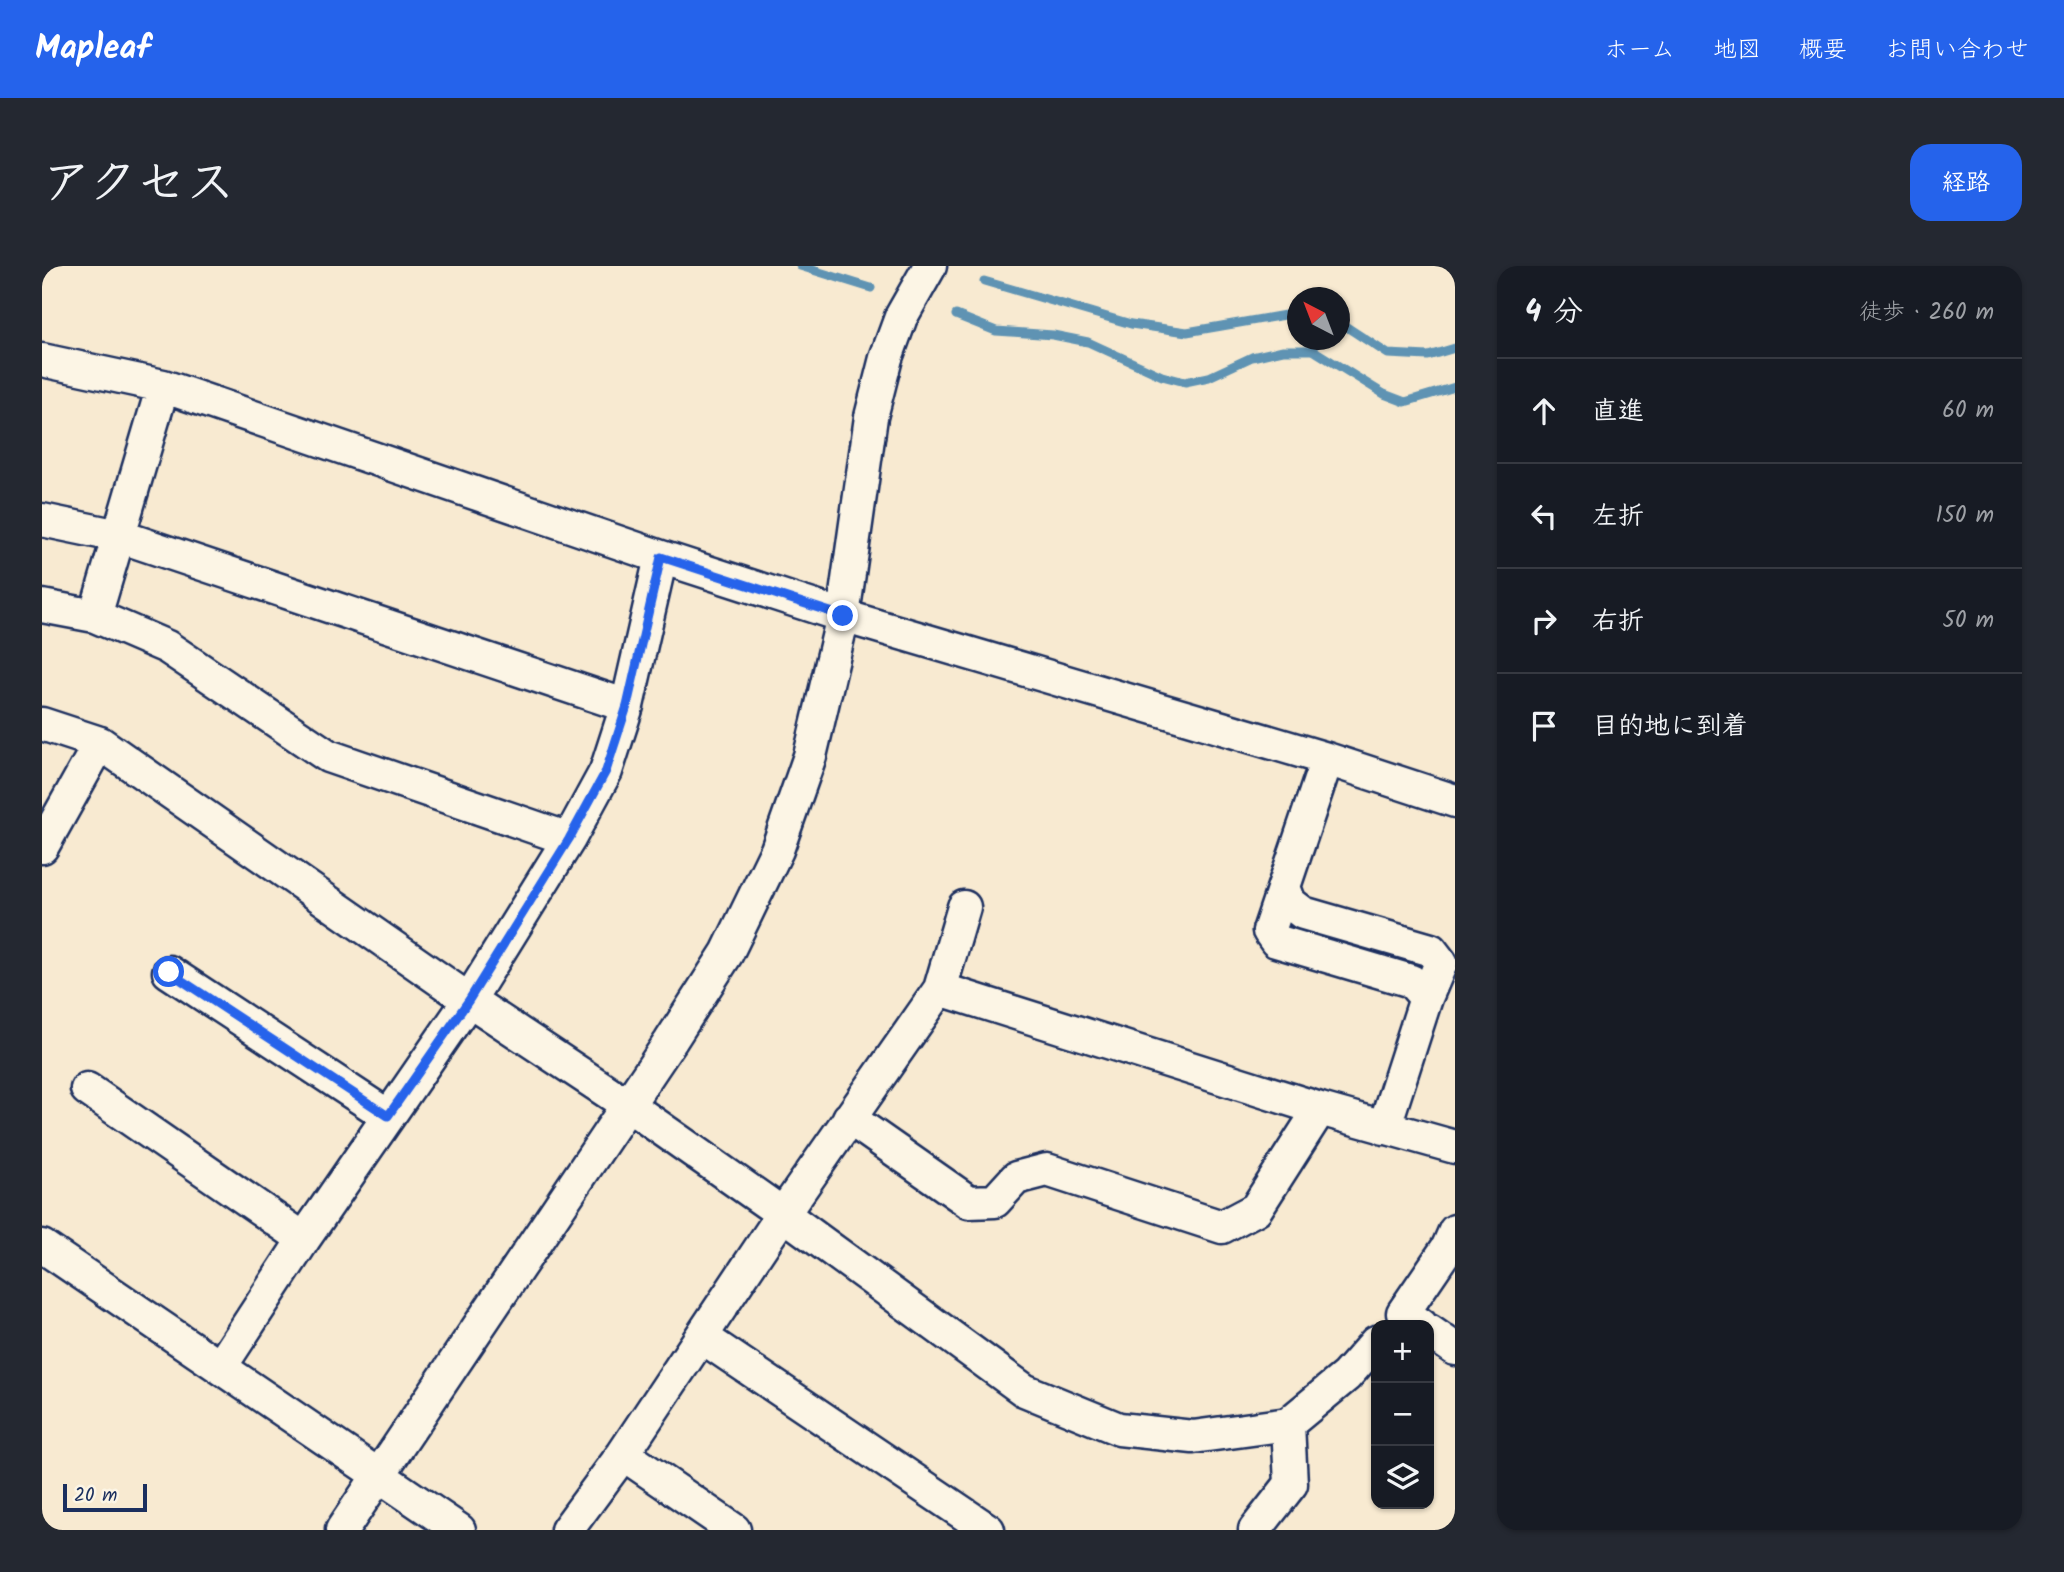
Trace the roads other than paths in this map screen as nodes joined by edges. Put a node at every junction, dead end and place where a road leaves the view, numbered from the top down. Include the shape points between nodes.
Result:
1 (930, 266) edge
2 (42, 360) edge
3 (163, 386) junction
4 (42, 520) edge
5 (119, 536) junction
6 (661, 557) junction
7 (42, 606) edge
8 (95, 616) junction
9 (843, 616) junction
10 (627, 706) junction
11 (42, 724) edge
12 (100, 743) junction
13 (1327, 759) junction
14 (1455, 801) edge
15 (569, 839) junction
16 (42, 847) edge
17 (964, 907) dead end
18 (169, 972) dead end
19 (940, 989) junction
20 (469, 1000) junction
21 (87, 1088) dead end
22 (629, 1106) junction
23 (1320, 1109) junction
24 (388, 1116) junction
25 (849, 1118) junction
26 (1384, 1128) junction
27 (1455, 1147) edge
28 (783, 1214) junction
29 (1455, 1231) edge
30 (304, 1239) junction
31 (42, 1246) edge
32 (1406, 1320) edge
33 (1434, 1334) edge
34 (702, 1336) junction
35 (1371, 1348) edge
36 (1455, 1349) edge
37 (221, 1366) junction
38 (1288, 1424) junction
39 (623, 1454) junction
40 (378, 1476) junction
41 (342, 1530) edge
42 (459, 1530) edge
43 (567, 1530) edge
44 (734, 1530) edge
45 (988, 1530) edge
46 (1255, 1530) edge

1 - 9 street via 901,317 874,405
2 - 3 street
3 - 5 street
3 - 6 street
4 - 5 street
5 - 8 street
5 - 10 street
6 - 9 street
6 - 10 street
7 - 8 street
8 - 15 street via 167,648 328,757
9 - 13 street
9 - 22 street via 810,756 778,850 727,953
10 - 15 street via 606,771
11 - 12 street
12 - 16 street
12 - 20 street
13 - 14 street
13 - 26 street via 1284,887 1290,903 1303,913 1431,950 1441,962
15 - 20 street
17 - 19 street
18 - 24 street
19 - 23 street
19 - 25 street
20 - 22 street
20 - 24 street
21 - 30 street
22 - 28 street
22 - 40 street
23 - 25 street via 1256,1209 1222,1227 1046,1170 1016,1178 995,1201 969,1202
23 - 26 street
24 - 30 street
25 - 28 street
26 - 27 street
28 - 34 street
28 - 38 street via 1024,1390 1119,1429 1194,1437
29 - 32 street
30 - 37 street
31 - 37 street
33 - 36 street
34 - 39 street
34 - 45 street
35 - 38 street via 1346,1376
37 - 40 street
38 - 46 street via 1291,1484
39 - 43 street
39 - 44 street
40 - 41 street
40 - 42 street

